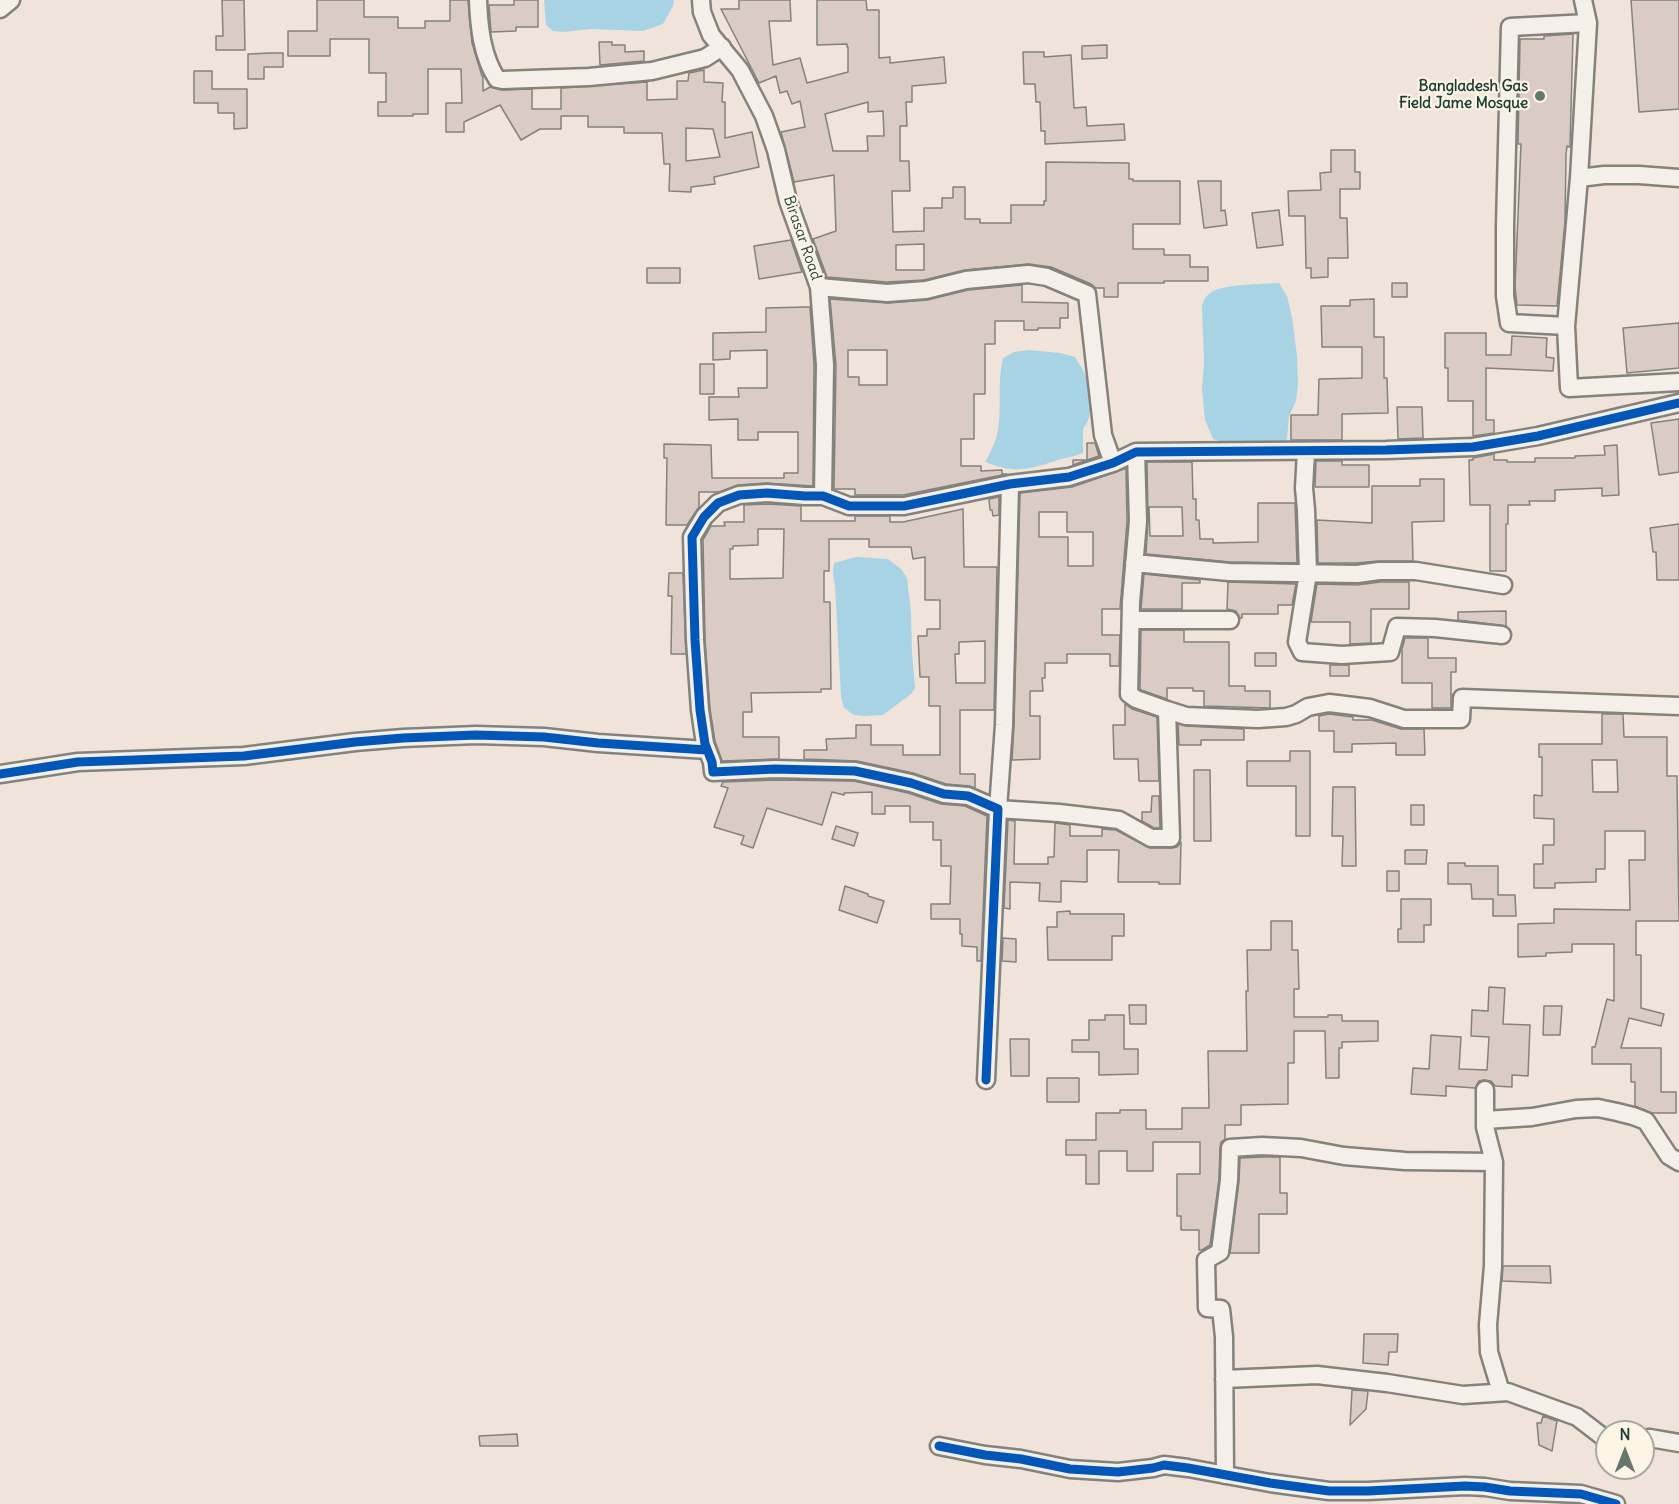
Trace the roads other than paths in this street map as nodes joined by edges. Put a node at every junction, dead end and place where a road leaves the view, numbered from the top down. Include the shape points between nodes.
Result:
1 (11, 0) edge
2 (478, 0) edge
3 (701, 0) edge
4 (1583, 0) edge
5 (0, 9) edge
6 (1588, 23) junction
7 (722, 47) junction
8 (1579, 178) junction
9 (1679, 178) edge
10 (819, 288) junction
11 (1566, 326) junction
12 (1679, 382) edge
13 (1679, 403) edge
14 (1306, 451) junction
15 (1136, 452) junction
16 (1113, 463) junction
17 (1010, 484) junction
18 (823, 496) junction
19 (1134, 563) junction
20 (1308, 573) junction
21 (1503, 585) dead end
22 (1131, 620) junction
23 (1230, 620) dead end
24 (1503, 634) dead end
25 (1679, 706) edge
26 (1167, 710) junction
27 (707, 750) junction
28 (0, 774) edge
29 (998, 809) junction
30 (986, 1080) dead end
31 (1485, 1090) dead end
32 (1485, 1119) junction
33 (1494, 1162) junction
34 (1679, 1162) edge
35 (1224, 1379) junction
36 (1500, 1392) junction
37 (1595, 1431) edge
38 (1655, 1439) edge
39 (1679, 1443) edge
40 (939, 1446) dead end
41 (1225, 1475) junction
42 (1616, 1504) edge

1 - 5 street
2 - 7 street via 487,58 497,79 502,80 652,71 705,58
3 - 7 street, Birasar Road via 711,35
4 - 6 street
6 - 8 street
6 - 11 street via 1510,27 1505,226 1509,323
7 - 10 street, Birasar Road via 740,70 764,116
8 - 9 street
8 - 11 street
10 - 16 street via 926,290 966,280 1028,274 1047,277 1087,294 1103,435
10 - 18 street, Birasar Road via 825,365
11 - 12 street via 1569,388
13 - 14 street via 1473,447
14 - 15 street
14 - 20 street
15 - 16 street
15 - 19 street via 1138,521
16 - 17 street via 1069,477
17 - 18 street via 904,506 849,506
17 - 29 street
18 - 27 street via 740,495 718,503 692,537 700,710
19 - 20 street via 1229,572
19 - 22 street
20 - 21 street via 1416,572
20 - 24 street via 1297,642 1302,652 1390,652 1397,627
22 - 23 street
22 - 26 street via 1129,694
25 - 26 street via 1462,698 1461,719 1404,719 1370,708 1329,703 1286,717 1258,719 1186,716
26 - 29 street via 1171,838 1151,838 1119,820
27 - 28 street via 476,735 354,742 232,757 60,763
27 - 29 street via 713,772 855,771 944,794 968,796
29 - 30 street
31 - 32 street
32 - 33 street
32 - 34 street via 1532,1117 1576,1109 1617,1112 1646,1121 1669,1156
33 - 35 street via 1405,1161 1301,1148 1230,1148 1220,1252 1206,1260 1207,1308 1221,1309 1223,1320
33 - 36 street via 1488,1325 1489,1352
35 - 36 street via 1317,1375 1463,1395
35 - 41 street
36 - 37 street via 1577,1417
38 - 39 street
40 - 41 street via 1070,1469 1118,1472 1164,1466
41 - 42 street via 1329,1491 1465,1486 1581,1494

